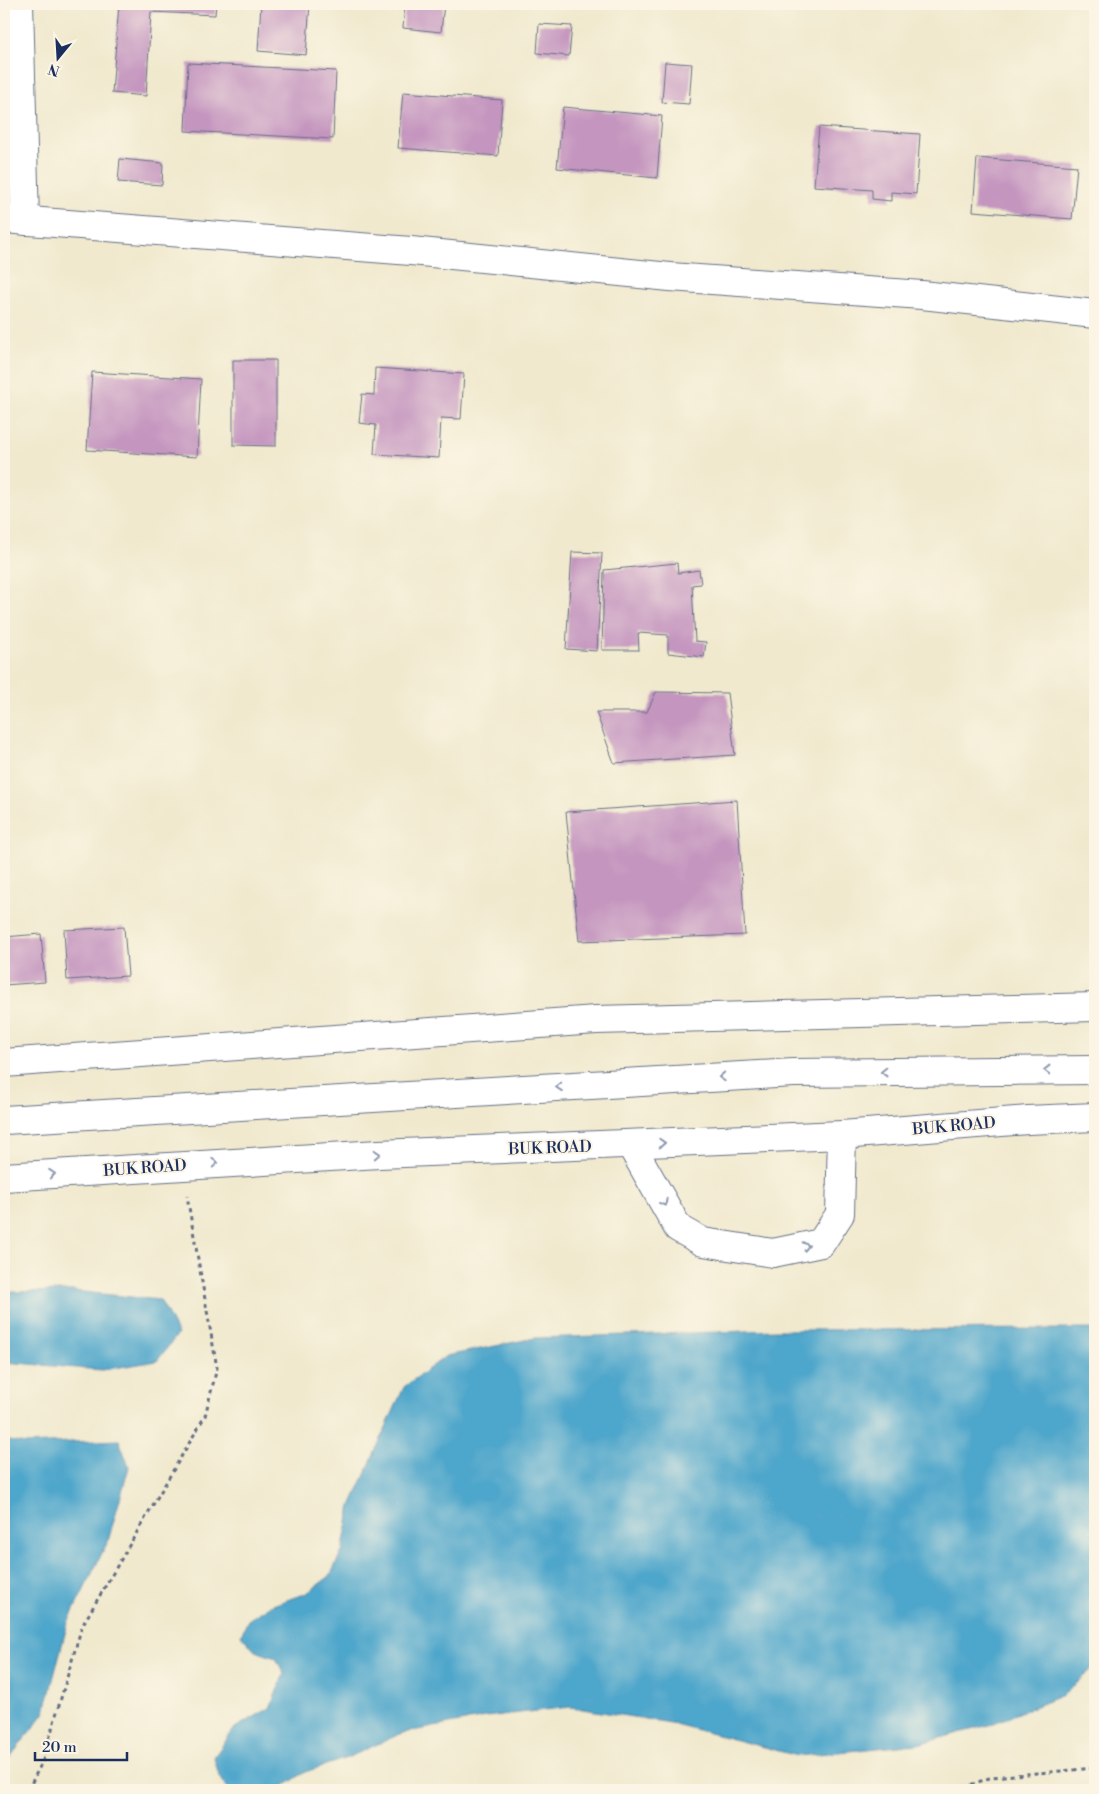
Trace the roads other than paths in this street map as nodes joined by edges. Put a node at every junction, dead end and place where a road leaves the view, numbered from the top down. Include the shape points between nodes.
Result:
1 (18, 4) edge
2 (15, 220) edge
3 (1095, 314) edge
4 (1095, 1007) edge
5 (4, 1063) edge
6 (1095, 1070) edge
7 (1095, 1118) edge
8 (4, 1120) edge
9 (842, 1135) junction
10 (631, 1145) junction
11 (4, 1177) edge

1 - 2 main road
2 - 3 main road via 411,250 670,277 922,295
4 - 5 main road via 596,1020
6 -> 8 main road via 793,1073
7 - 9 main road, BUK ROAD
10 -> 9 main road, BUK ROAD
10 -> 9 main road via 678,1228 703,1242 774,1253 821,1243 840,1214
11 -> 10 main road, BUK ROAD via 379,1154

